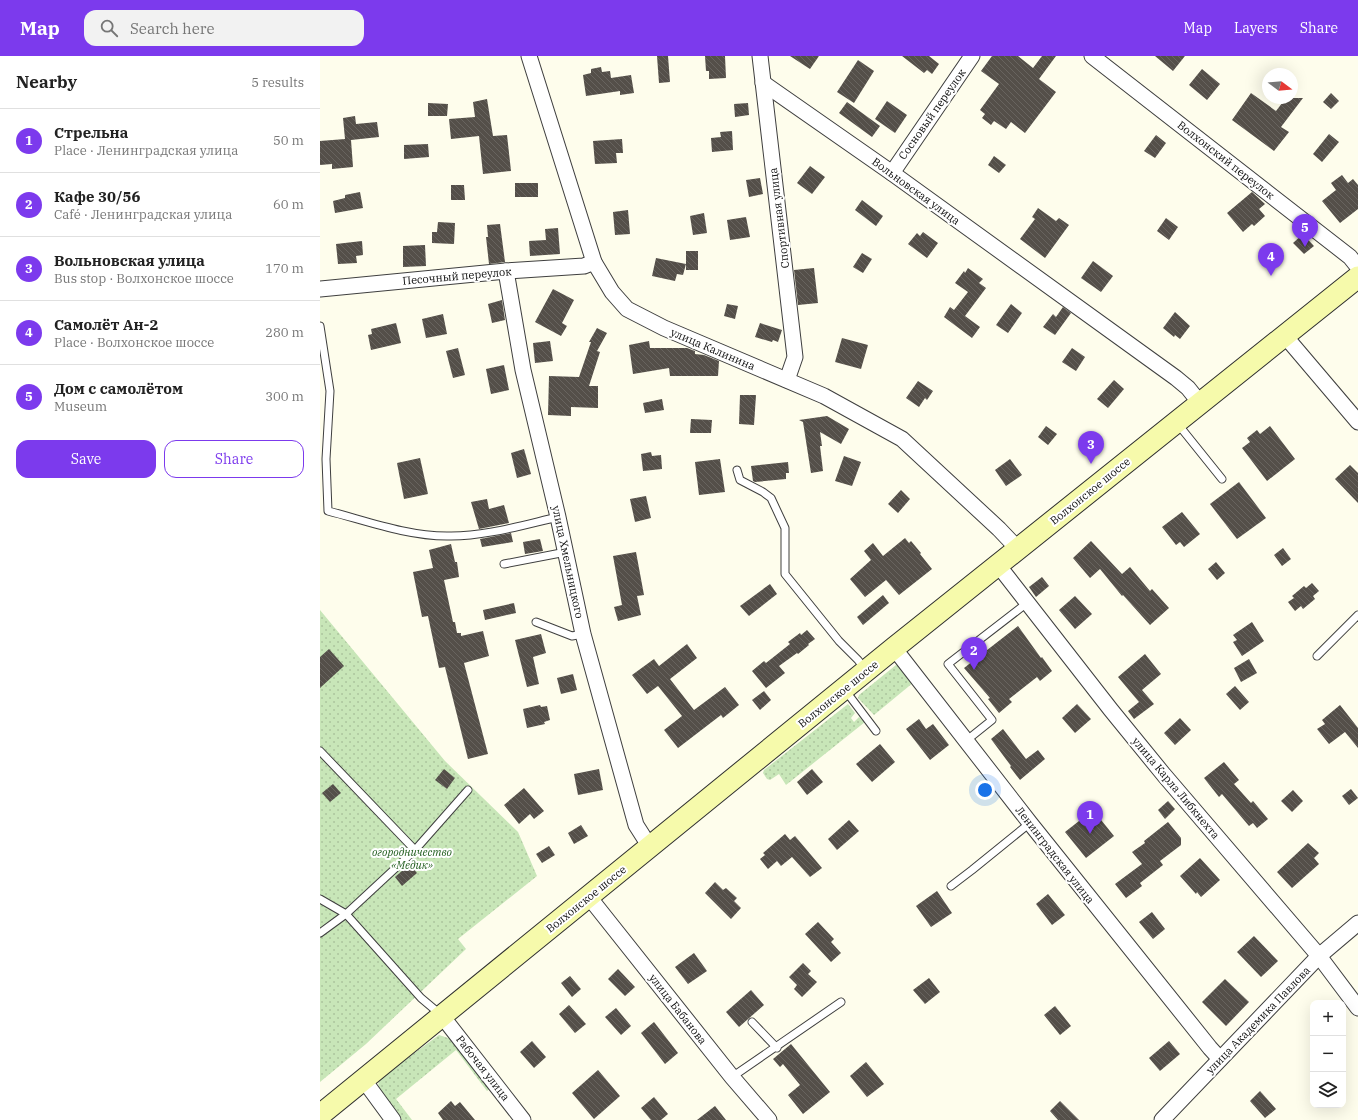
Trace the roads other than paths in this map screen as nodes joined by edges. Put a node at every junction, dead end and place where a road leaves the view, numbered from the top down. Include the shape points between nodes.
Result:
1 (529, 56) edge
2 (760, 56) edge
3 (972, 56) edge
4 (1092, 56) edge
5 (763, 83) junction
6 (892, 172) junction
7 (594, 262) junction
8 (1358, 267) edge
9 (506, 270) junction
10 (1358, 277) edge
11 (320, 289) edge
12 (320, 326) edge
13 (1285, 336) junction
14 (787, 380) junction
15 (1200, 403) junction
16 (1177, 422) junction
17 (1358, 422) edge
18 (737, 470) dead end
19 (1222, 479) dead end
20 (558, 517) junction
21 (1018, 549) junction
22 (566, 552) junction
23 (504, 564) dead end
24 (998, 565) junction
25 (1027, 603) junction
26 (1358, 615) edge
27 (536, 622) dead end
28 (583, 634) junction
29 (894, 648) junction
30 (1317, 656) dead end
31 (866, 671) junction
32 (848, 694) junction
33 (876, 731) dead end
34 (967, 740) junction
35 (320, 751) edge
36 (468, 790) dead end
37 (1030, 823) junction
38 (650, 847) junction
39 (415, 850) junction
40 (951, 886) dead end
41 (589, 897) junction
42 (320, 899) edge
43 (346, 914) junction
44 (1358, 923) edge
45 (320, 933) edge
46 (1319, 956) junction
47 (841, 1002) dead end
48 (1358, 1008) edge
49 (442, 1016) junction
50 (752, 1022) dead end
51 (777, 1048) junction
52 (1220, 1059) junction
53 (732, 1077) junction
54 (363, 1079) junction
55 (320, 1115) edge
56 (393, 1120) edge
57 (523, 1120) edge
58 (769, 1120) edge
59 (1162, 1120) edge

1 - 7 street, улица Калинина
2 - 5 street, Спортивная улица
3 - 6 street, Сосновый переулок
4 - 8 street, Волхонский переулок via 1350,257
5 - 6 street, Вольновская улица
5 - 14 street, Спортивная улица via 795,357
6 - 15 street, Вольновская улица via 1176,378
7 - 9 street, Песочный переулок via 584,266
7 - 14 street, улица Калинина via 612,292 627,309 664,328
9 - 11 street, Песочный переулок
9 - 20 street, улица Хмельницкого via 523,370
10 - 13 main road, Волхонское шоссе
12 - 20 lane via 330,391 326,459 328,511 405,532 448,536 493,532
13 - 15 main road, Волхонское шоссе
13 - 17 street
14 - 21 street, улица Калинина via 824,396 902,439
15 - 16 main road, Волхонское шоссе
16 - 19 lane
16 - 21 main road, Волхонское шоссе
18 - 31 lane via 740,480 771,498 784,528 785,574
20 - 22 street, улица Хмельницкого
21 - 24 main road, Волхонское шоссе
22 - 23 lane
22 - 28 street, улица Хмельницкого
24 - 25 street, улица Карла Либкнехта
24 - 29 main road, Волхонское шоссе
25 - 34 lane via 948,664 992,720
25 - 46 street, улица Карла Либкнехта via 1159,769
26 - 30 lane
27 - 28 lane via 572,636
28 - 38 street, улица Хмельницкого via 636,825
29 - 31 main road, Волхонское шоссе
29 - 34 street, Ленинградская улица
31 - 32 main road, Волхонское шоссе
32 - 33 lane
32 - 38 main road, Волхонское шоссе
34 - 37 street, Ленинградская улица
35 - 39 lane
36 - 39 lane
37 - 40 lane
37 - 52 street, Ленинградская улица
38 - 41 main road, Волхонское шоссе
39 - 43 lane
41 - 49 main road, Волхонское шоссе
41 - 53 street, улица Бабанова
42 - 43 lane
43 - 45 lane
43 - 49 lane via 420,998
44 - 46 street, улица Академика Павлова
46 - 48 street, улица Карла Либкнехта
46 - 52 street, улица Академика Павлова
47 - 51 lane
49 - 54 main road, Волхонское шоссе
49 - 57 street, Рабочая улица
50 - 51 lane
51 - 53 lane
52 - 59 street, улица Академика Павлова
53 - 58 street, улица Бабанова
54 - 55 main road, Волхонское шоссе
54 - 56 street

